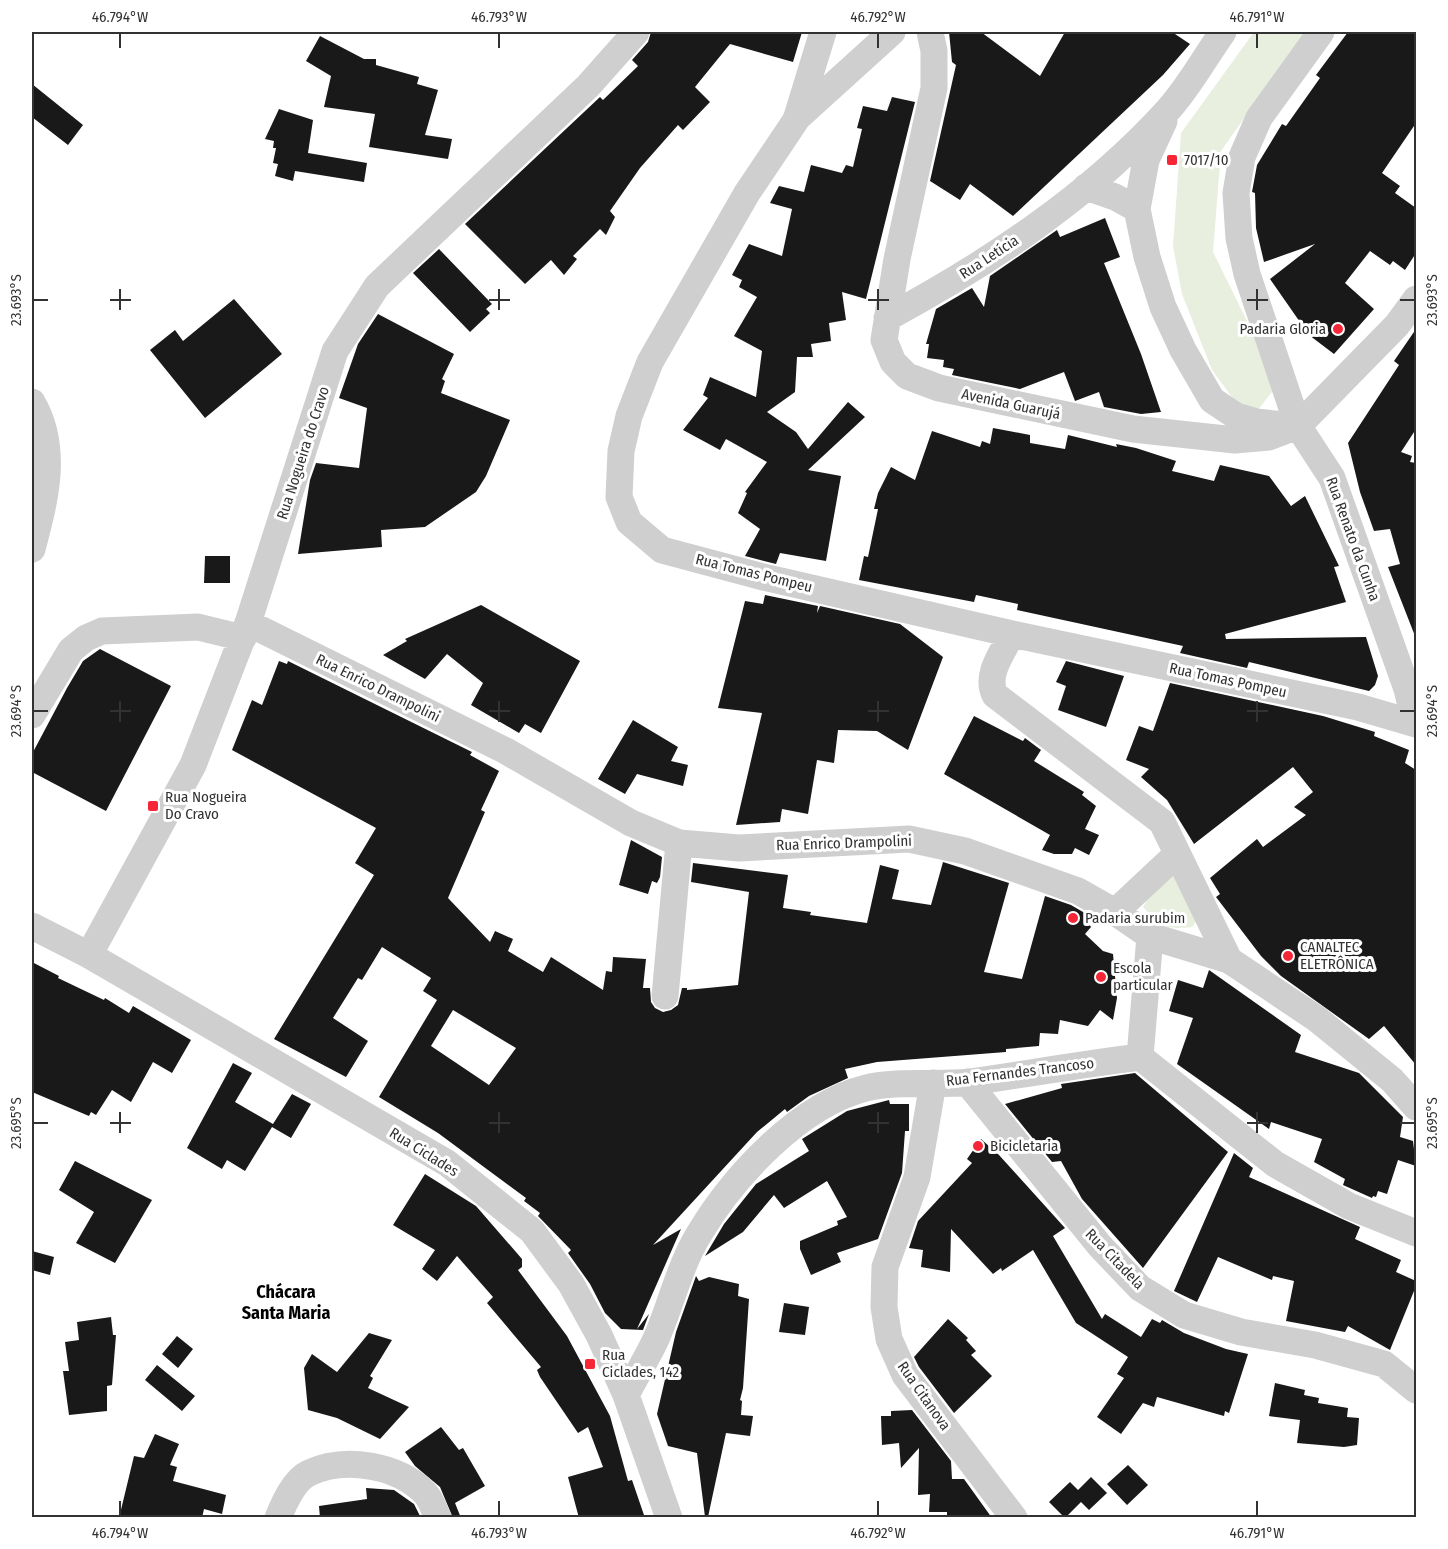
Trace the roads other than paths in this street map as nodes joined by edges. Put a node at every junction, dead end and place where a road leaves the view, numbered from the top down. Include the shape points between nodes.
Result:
1 (636, 32) edge
2 (823, 32) edge
3 (892, 32) edge
4 (930, 32) edge
5 (1223, 32) edge
6 (1321, 32) edge
7 (1169, 109) junction
8 (796, 120) junction
9 (1086, 187) junction
10 (1137, 209) junction
11 (1416, 299) edge
12 (886, 318) junction
13 (1212, 400) junction
14 (32, 402) edge
15 (1298, 426) junction
16 (1190, 436) junction
17 (32, 549) edge
18 (246, 631) junction
19 (1012, 634) junction
20 (32, 715) edge
21 (1416, 723) edge
22 (678, 843) junction
23 (1177, 854) junction
24 (1115, 912) junction
25 (32, 926) edge
26 (1150, 936) junction
27 (88, 956) junction
28 (1229, 960) junction
29 (665, 996) dead end
30 (1140, 1057) junction
31 (967, 1082) junction
32 (933, 1083) junction
33 (1416, 1107) edge
34 (1416, 1233) edge
35 (1416, 1390) edge
36 (626, 1395) junction
37 (278, 1518) edge
38 (438, 1518) edge
39 (669, 1518) edge
40 (1014, 1518) edge

1 - 18 street, Rua Nogueira do Cravo via 588,86 376,286 335,351
2 - 8 street, Rua Tomas Pompeu
3 - 8 street
4 - 12 street, Avenida Guarujá via 934,88
5 - 7 street, Rua Letícia
6 - 15 street, Rua Renato da Cunha via 1259,118 1242,157 1236,193 1239,238 1247,274
7 - 9 street, Rua Letícia
7 - 10 street via 1146,160
8 - 19 street, Rua Tomas Pompeu via 747,193 650,362 629,416 621,451 619,497 629,522 662,550
9 - 10 street
9 - 12 street, Rua Letícia via 1001,252
10 - 13 street via 1163,307
11 - 15 street, Avenida Guarujá via 1397,326
12 - 16 street, Avenida Guarujá via 884,340 893,363 907,376 939,388 1122,427
13 - 15 street via 1236,416
13 - 16 street
14 - 17 street via 40,417 48,460 46,499
15 - 16 street, Avenida Guarujá via 1269,437 1235,440
15 - 21 street, Rua Renato da Cunha via 1332,478
18 - 20 street, Rua Enrico Drampolini via 198,627 102,631 71,650
18 - 22 street, Rua Enrico Drampolini via 506,751 631,823
18 - 27 street, Rua Nogueira do Cravo via 193,765
19 - 21 street, Rua Tomas Pompeu via 1358,707
19 - 23 street via 992,674 995,695 1146,808 1162,822
22 - 24 street, Rua Enrico Drampolini via 739,848 909,839 965,851 1067,887
22 - 29 street
23 - 24 street
23 - 28 street
24 - 26 street, Rua Enrico Drampolini
25 - 27 street, Rua Ciclades
26 - 28 street, Rua Enrico Drampolini
26 - 30 street
27 - 36 street, Rua Ciclades via 447,1163 532,1231 571,1284
28 - 33 street, Rua Enrico Drampolini via 1317,1019 1392,1080
30 - 31 street, Rua Fernandes Trancoso
30 - 34 street via 1275,1164 1349,1206
31 - 32 street, Rua Fernandes Trancoso
31 - 35 street, Rua Citadela via 1092,1237 1140,1288 1184,1315 1384,1365
32 - 36 street, Rua Fernandes Trancoso via 889,1084 838,1099 799,1122 757,1158 698,1235 656,1339
32 - 40 street, Rua Citanova via 917,1177 885,1267 884,1307 889,1339 906,1375
36 - 39 street, Rua Ciclades
37 - 38 street via 285,1499 308,1473 351,1463 395,1473 426,1494

